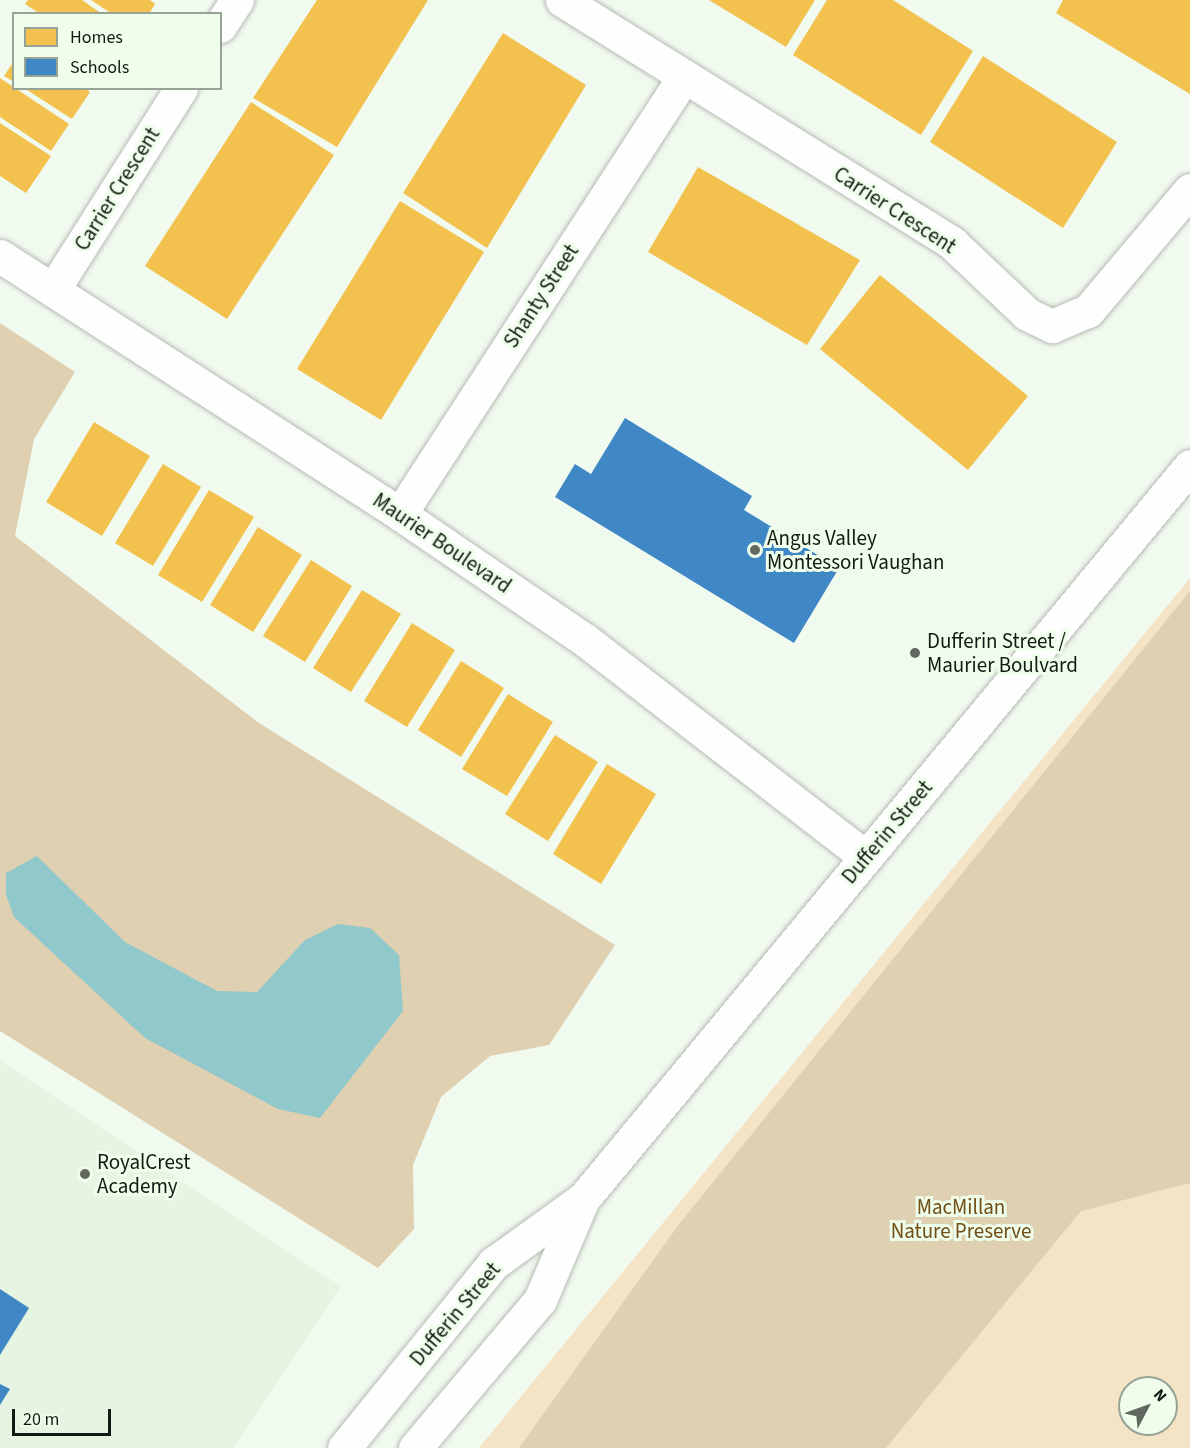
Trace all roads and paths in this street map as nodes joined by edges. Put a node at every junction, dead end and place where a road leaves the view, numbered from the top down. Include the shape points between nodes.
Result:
1 (237, 0) edge
2 (562, 0) edge
3 (222, 23) edge
4 (683, 78) junction
5 (180, 90) edge
6 (1190, 190) edge
7 (0, 256) edge
8 (53, 290) junction
9 (1190, 466) edge
10 (400, 514) junction
11 (866, 857) junction
12 (584, 1198) junction
13 (344, 1448) edge
14 (415, 1448) edge

1 - 3 street
2 - 4 street, Carrier Crescent
4 - 6 street, Carrier Crescent via 952,243 1027,314 1052,326 1088,311
4 - 10 street, Shanty Street
5 - 8 street, Carrier Crescent
7 - 8 street, Maurier Boulevard
8 - 10 street, Maurier Boulevard
9 - 11 street, Dufferin Street
10 - 11 street, Maurier Boulevard via 585,640
11 - 12 street, Dufferin Street
12 - 13 street, Dufferin Street via 495,1263
12 - 14 street, Dufferin Street via 540,1300

